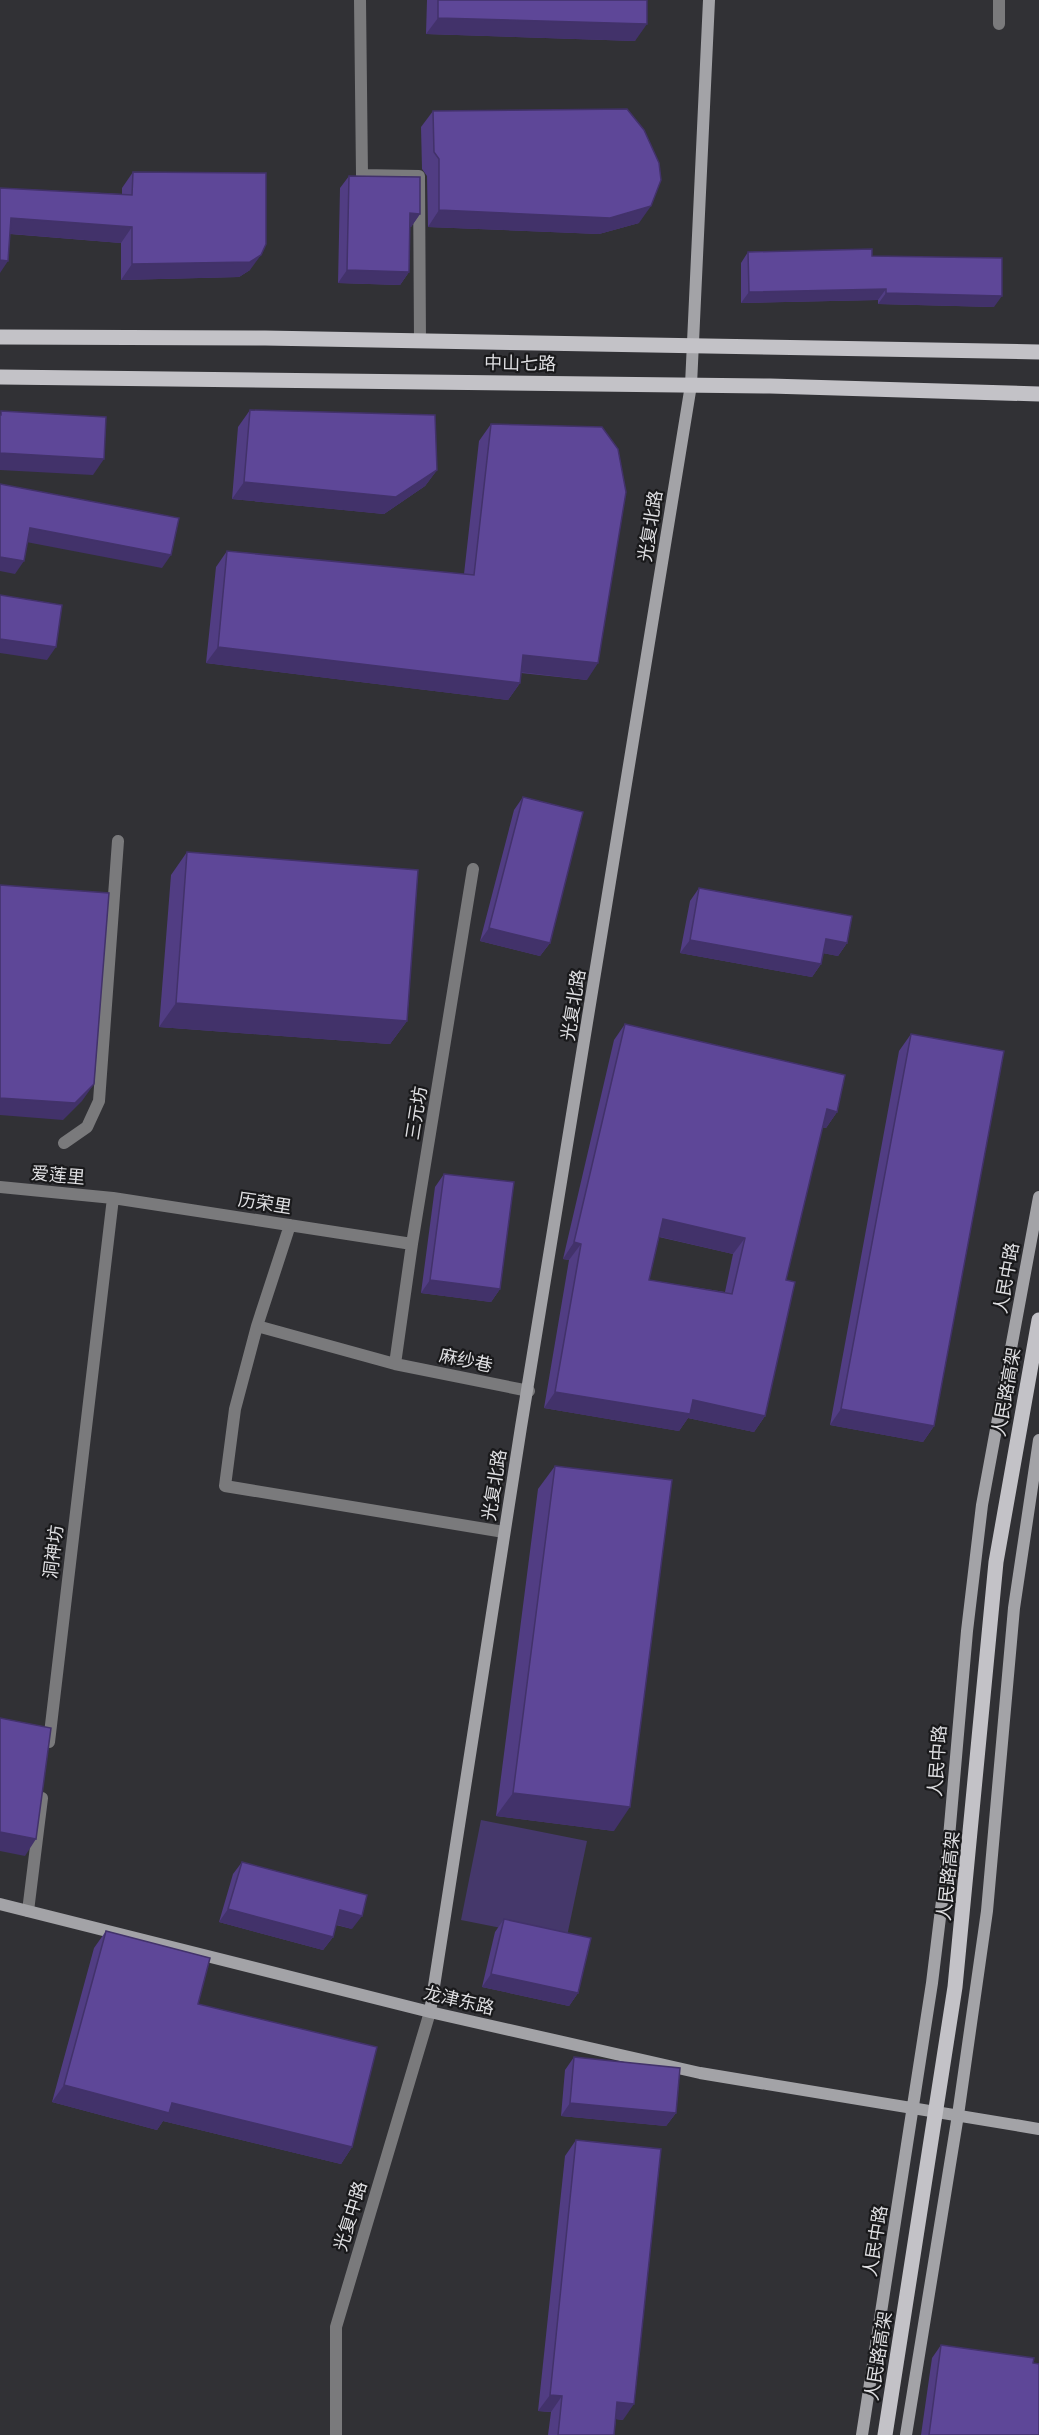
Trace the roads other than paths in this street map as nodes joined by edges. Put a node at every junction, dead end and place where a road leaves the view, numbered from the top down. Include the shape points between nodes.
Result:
1 (360, 0) edge
2 (709, 0) edge
3 (999, 0) edge
4 (999, 24) dead end
5 (0, 337) edge
6 (420, 341) junction
7 (693, 346) junction
8 (1039, 352) edge
9 (0, 377) edge
10 (691, 385) junction
11 (1039, 394) edge
12 (118, 841) dead end
13 (473, 868) dead end
14 (64, 1143) dead end
15 (0, 1187) edge
16 (1039, 1197) edge
17 (113, 1198) junction
18 (290, 1225) junction
19 (412, 1244) junction
20 (1039, 1320) edge
21 (257, 1326) junction
22 (395, 1364) junction
23 (529, 1391) junction
24 (1039, 1440) edge
25 (504, 1532) junction
26 (46, 1759) edge
27 (44, 1783) edge
28 (0, 1904) edge
29 (28, 1911) junction
30 (430, 2012) junction
31 (915, 2108) junction
32 (958, 2115) junction
33 (1039, 2129) edge
34 (336, 2435) edge
35 (862, 2435) edge
36 (885, 2435) edge
37 (906, 2435) edge

1 - 6 street via 362,175 418,176
2 - 7 main road, 光复北路
3 - 4 street
5 - 6 main road, 中山七路
6 - 7 main road, 中山七路
7 - 8 main road, 中山七路
7 - 10 main road, 光复北路
9 - 10 main road, 中山七路
10 - 11 main road, 中山七路
10 - 23 main road, 光复北路
12 - 14 street via 99,1101 87,1128
13 - 19 street, 三元坊
15 - 17 street, 爱莲里
16 - 31 main road, 人民中路 via 982,1505 942,1904
17 - 18 street, 历荣里
17 - 26 street, 洞神坊
18 - 19 street, 历荣里
18 - 21 street
19 - 22 street, 三元坊
20 - 36 main road, 人民路高架, bridge via 996,1562 956,1976
21 - 22 street, 麻纱巷
21 - 25 street via 235,1408 225,1486
22 - 23 street, 麻纱巷
23 - 25 main road, 光复北路
24 - 32 main road via 1018,1576 994,1847
25 - 30 main road, 光复北路
27 - 29 street
28 - 29 main road, 龙津东路
29 - 30 main road, 龙津东路
30 - 31 main road, 龙津东路 via 700,2073
30 - 34 street, 光复中路 via 336,2327
31 - 32 main road, 龙津东路
31 - 35 main road, 人民中路
32 - 33 main road, 龙津东路
32 - 37 main road

